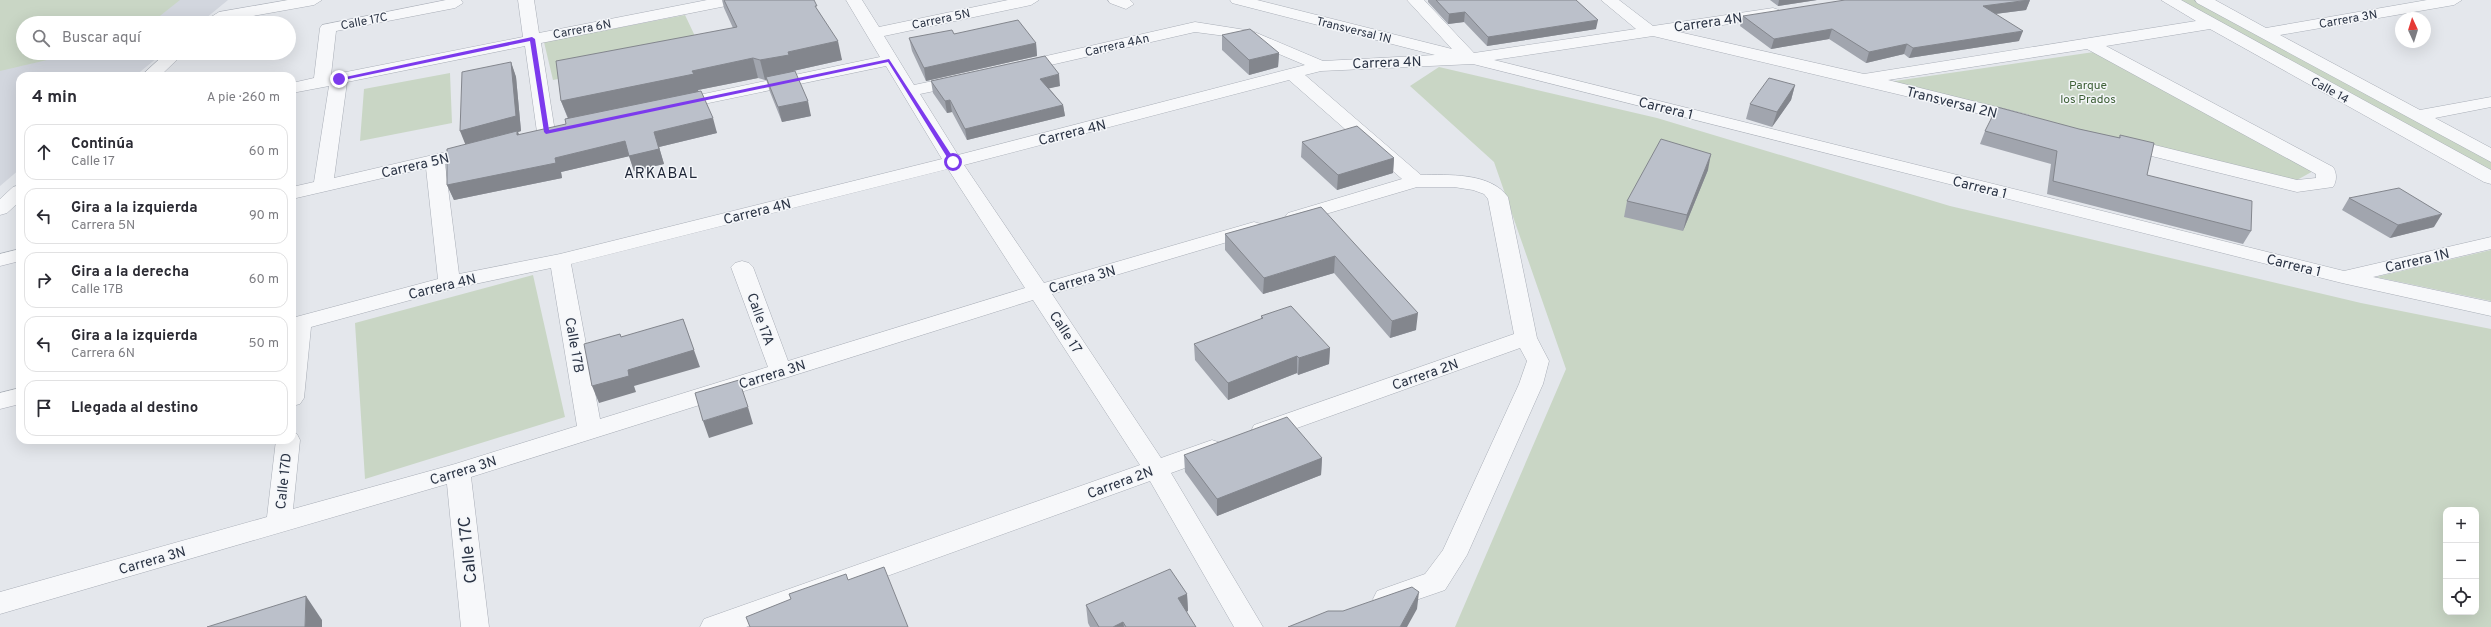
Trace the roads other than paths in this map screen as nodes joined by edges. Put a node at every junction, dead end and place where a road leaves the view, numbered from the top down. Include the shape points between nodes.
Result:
1 (239, 0) edge
2 (314, 0) edge
3 (526, 0) edge
4 (731, 0) edge
5 (854, 0) edge
6 (1031, 0) edge
7 (1238, 0) edge
8 (1415, 0) edge
9 (1609, 0) edge
10 (2169, 0) edge
11 (2203, 0) edge
12 (2454, 0) edge
13 (455, 3) dead end
14 (1790, 10) edge
15 (220, 16) edge
16 (235, 16) edge
17 (2211, 24) junction
18 (1648, 30) junction
19 (874, 33) junction
20 (2264, 33) junction
21 (532, 39) junction
22 (2089, 43) junction
23 (1470, 59) junction
24 (168, 60) edge
25 (889, 60) junction
26 (1321, 66) junction
27 (1002, 71) edge
28 (155, 72) edge
29 (1294, 75) junction
30 (979, 76) edge
31 (1862, 79) junction
32 (331, 81) junction
33 (296, 87) edge
34 (909, 91) junction
35 (2491, 102) edge
36 (656, 109) edge
37 (2418, 116) junction
38 (2036, 122) edge
39 (547, 132) edge
40 (2105, 139) edge
41 (494, 146) edge
42 (2491, 156) edge
43 (435, 161) junction
44 (953, 162) junction
45 (2491, 178) edge
46 (1416, 181) junction
47 (323, 186) junction
48 (296, 192) edge
49 (16, 195) edge
50 (0, 209) edge
51 (2491, 243) edge
52 (16, 256) edge
53 (0, 260) edge
54 (560, 260) junction
55 (742, 267) dead end
56 (2342, 277) junction
57 (449, 283) junction
58 (1040, 291) junction
59 (2491, 309) edge
60 (296, 324) edge
61 (1526, 338) junction
62 (781, 372) junction
63 (16, 397) edge
64 (0, 401) edge
65 (590, 431) junction
66 (288, 444) edge
67 (1156, 469) junction
68 (458, 472) junction
69 (279, 523) junction
70 (0, 603) edge
71 (1365, 607) edge
72 (475, 627) edge
73 (714, 627) edge
74 (1249, 627) edge

1 - 15 street
2 - 16 street
3 - 21 street
4 - 21 street, Carrera 6N
5 - 19 street, Calle 17
6 - 19 street, Carrera 5N
7 - 23 street, Transversal 1N
8 - 23 street
9 - 18 street
10 - 17 street, Calle 14
11 - 20 street, Calle 14
12 - 20 street, Carrera 3N
13 - 32 street, Calle 17C via 328,28
14 - 18 street, Carrera 4N
17 - 22 street
17 - 45 street, Calle 14
18 - 23 street, Carrera 4N
18 - 31 street, Transversal 2N
19 - 25 street, Calle 17
20 - 37 street, Calle 14
21 - 32 street, Carrera 6N
21 - 39 street
22 - 31 street
22 - 40 street via 2326,171 2326,183 2297,186
23 - 26 street, Carrera 4N
23 - 56 street, Carrera 1
24 - 28 street
25 - 34 street, Calle 17
25 - 36 street
26 - 27 street, Carrera 4An via 1255,36 1224,28 1195,27
26 - 29 street, Carrera 4N
29 - 44 street, Carrera 4N
29 - 46 street
30 - 34 street
31 - 38 street, Transversal 2N
32 - 33 street, Carrera 6N
32 - 47 street, Calle 17C
34 - 44 street, Calle 17
35 - 37 street
37 - 42 street, Calle 14
41 - 43 street, Carrera 5N
43 - 47 street, Carrera 5N
43 - 57 street
44 - 54 street, Carrera 4N
44 - 58 street, Calle 17
46 - 58 street, Carrera 3N
46 - 61 street, Carrera 3N via 1454,181 1477,185 1491,190 1498,197
47 - 48 street, Carrera 5N
49 - 50 street
51 - 56 street, Carrera 1N
52 - 53 street
54 - 57 street, Carrera 4N
54 - 65 street, Calle 17B
55 - 62 street, Calle 17A
56 - 59 street, Carrera 1
57 - 60 street, Carrera 4N
58 - 62 street, Carrera 3N
58 - 67 street, Calle 17
61 - 67 street, Carrera 2N
61 - 71 street, Carrera 3N via 1538,361 1531,384 1454,555 1435,582
62 - 65 street, Carrera 3N
63 - 64 street
65 - 68 street, Carrera 3N
66 - 69 street, Calle 17D
67 - 73 street, Carrera 2N
67 - 74 street, Calle 17
68 - 69 street, Carrera 3N
68 - 72 street, Calle 17C
69 - 70 street, Carrera 3N

